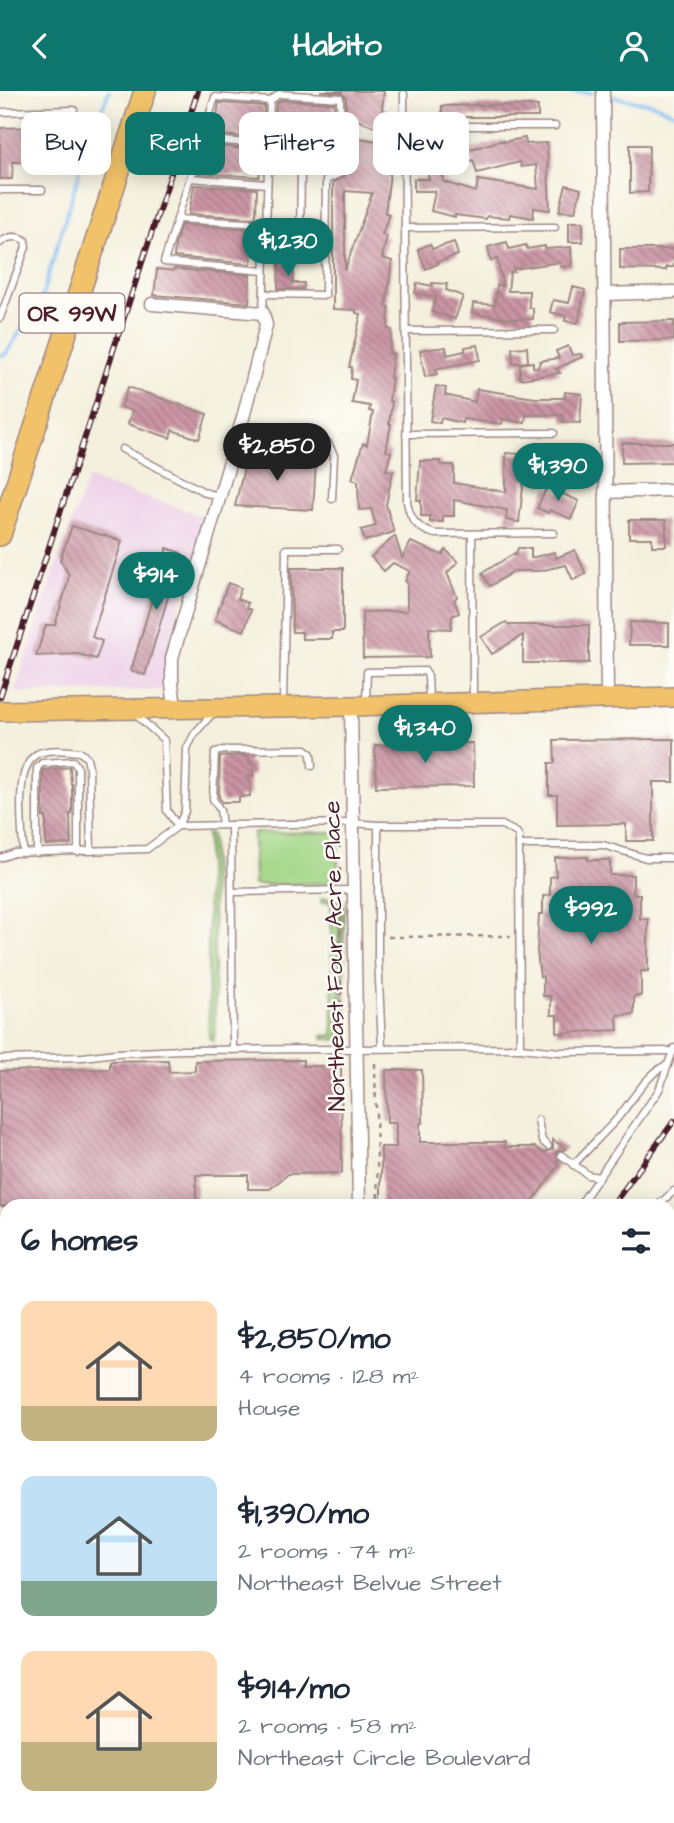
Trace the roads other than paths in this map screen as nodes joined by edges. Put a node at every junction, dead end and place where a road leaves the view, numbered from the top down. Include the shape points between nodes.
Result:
1 (145, 91) edge
2 (603, 91) edge
3 (404, 94) dead end
4 (270, 101) junction
5 (74, 110) dead end
6 (0, 112) edge
7 (210, 112) edge
8 (270, 112) edge
9 (340, 112) edge
10 (404, 112) edge
11 (469, 126) edge
12 (555, 126) dead end
13 (268, 175) edge
14 (301, 175) edge
15 (337, 175) edge
16 (404, 175) edge
17 (190, 177) joint
18 (267, 184) junction
19 (0, 190) edge
20 (42, 190) dead end
21 (177, 219) junction
22 (266, 224) junction
23 (555, 227) dead end
24 (405, 228) junction
25 (1, 242) edge
26 (300, 243) dead end
27 (0, 250) edge
28 (264, 271) junction
29 (674, 292) edge
30 (264, 294) junction
31 (604, 294) junction
32 (152, 304) dead end
33 (263, 313) junction
34 (0, 318) edge
35 (554, 330) dead end
36 (406, 331) junction
37 (239, 432) junction
38 (554, 433) dead end
39 (406, 434) junction
40 (122, 449) dead end
41 (674, 490) edge
42 (605, 492) junction
43 (220, 496) junction
44 (332, 499) dead end
45 (554, 533) dead end
46 (472, 534) junction
47 (0, 535) edge
48 (338, 549) dead end
49 (674, 697) edge
50 (607, 698) junction
51 (473, 701) junction
52 (429, 703) junction
53 (359, 706) junction
54 (218, 707) junction
55 (283, 707) junction
56 (175, 708) junction
57 (128, 709) junction
58 (0, 712) edge
59 (312, 766) dead end
60 (345, 823) junction
61 (222, 825) junction
62 (231, 825) junction
63 (378, 825) junction
64 (178, 826) junction
65 (519, 845) junction
66 (90, 851) junction
67 (78, 852) junction
68 (23, 853) junction
69 (37, 853) junction
70 (0, 858) edge
71 (674, 858) edge
72 (346, 890) junction
73 (232, 892) junction
74 (382, 1048) junction
75 (520, 1048) junction
76 (357, 1049) junction
77 (673, 1049) edge
78 (233, 1050) junction
79 (0, 1059) edge
80 (667, 1065) junction
81 (538, 1120) dead end
82 (548, 1146) dead end
83 (561, 1155) dead end
84 (573, 1165) junction
85 (599, 1177) junction
86 (359, 1199) edge
87 (584, 1199) edge

1 - 47 highway, OR 99W
2 - 31 street
3 - 10 lane
4 - 7 lane via 215,97
4 - 8 lane
4 - 9 lane via 279,94 340,98
5 - 6 lane
11 - 12 lane
13 - 18 lane
14 - 26 lane
15 - 30 lane via 326,180 325,295
16 - 24 lane
17 - 18 lane
17 - 21 lane
18 - 22 lane
19 - 20 lane
21 - 22 lane
21 - 28 lane via 164,262
22 - 28 lane
23 - 24 lane
24 - 36 lane
25 - 27 lane
25 - 34 lane via 19,237 26,247
28 - 30 lane
29 - 31 street
30 - 33 lane
31 - 42 street
32 - 33 street
33 - 37 street via 266,325
35 - 36 lane
36 - 39 lane
37 - 43 street
37 - 44 lane via 328,443 334,455
38 - 39 lane
39 - 46 lane via 407,502 412,520 435,534
40 - 43 lane
41 - 42 street
42 - 50 street
43 - 56 street via 173,658
45 - 46 lane
46 - 51 lane
48 - 55 lane via 286,549
49 - 50 main road
50 - 51 main road
51 - 52 main road
52 - 53 main road
52 - 53 lane via 425,671 367,672
53 - 55 main road
53 - 60 street, Northeast Four Acre Place
54 - 55 main road
54 - 56 main road
54 - 64 lane via 187,748 186,811
56 - 57 main road
57 - 58 main road
57 - 64 lane via 164,740 167,811
59 - 61 lane via 306,750 215,752 213,799
60 - 62 lane
60 - 63 lane
60 - 72 street, Northeast Four Acre Place
61 - 62 lane
61 - 64 lane
62 - 73 lane
63 - 65 lane via 502,825 517,833
63 - 74 lane
64 - 66 lane via 147,849
65 - 71 lane via 603,845 646,858
65 - 75 lane
66 - 67 lane
66 - 68 lane via 87,758 80,752 58,751 39,753 24,768
67 - 69 lane
67 - 69 lane via 78,768 73,761 56,761 42,762 37,768
68 - 69 lane
68 - 70 lane
72 - 73 lane
72 - 76 street, Northeast Four Acre Place
73 - 78 lane
74 - 75 lane
74 - 76 lane
75 - 77 lane via 559,1052
76 - 78 lane
76 - 86 street, Northeast Four Acre Place
77 - 80 lane
78 - 79 lane
80 - 84 lane
80 - 85 lane via 660,1090
81 - 82 lane via 542,1141
83 - 84 lane
84 - 85 lane
85 - 87 lane

